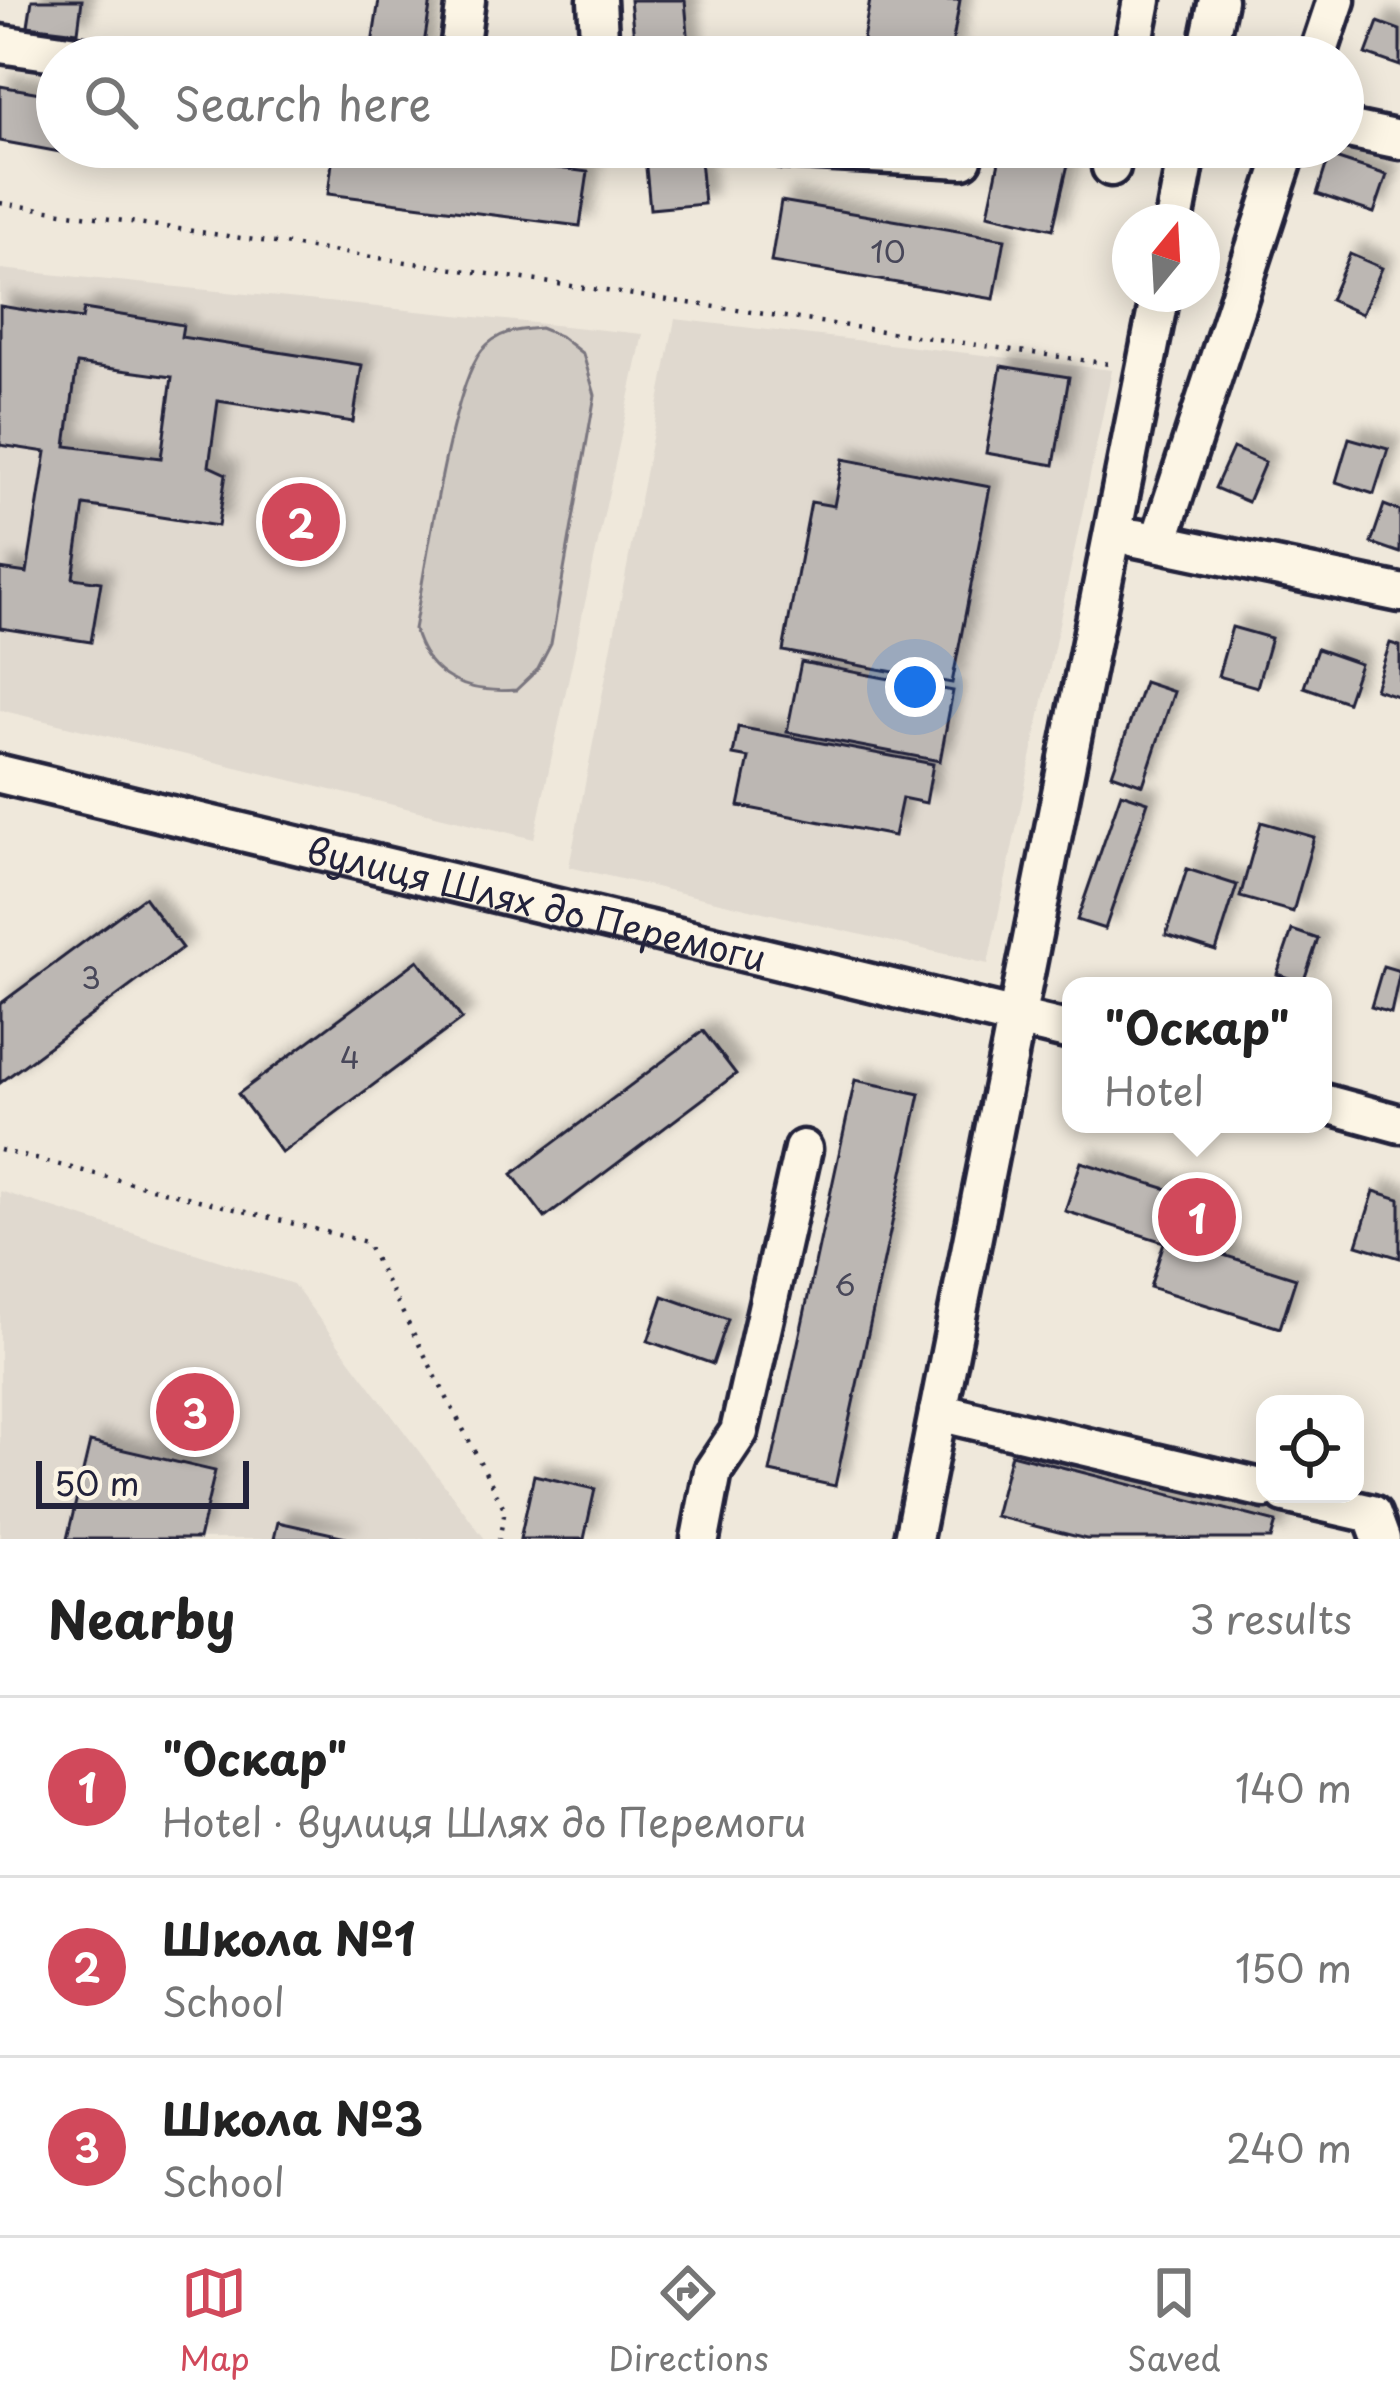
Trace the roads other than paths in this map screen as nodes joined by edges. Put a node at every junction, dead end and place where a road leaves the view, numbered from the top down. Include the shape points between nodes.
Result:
1 (466, 0) edge
2 (597, 0) edge
3 (1142, 0) edge
4 (1218, 0) edge
5 (1336, 0) edge
6 (461, 36) edge
7 (599, 36) edge
8 (1135, 36) edge
9 (1210, 36) edge
10 (1324, 36) edge
11 (0, 44) edge
12 (36, 49) edge
13 (1364, 132) edge
14 (1400, 140) edge
15 (1185, 168) edge
16 (1281, 168) edge
17 (1178, 204) edge
18 (1157, 312) edge
19 (1114, 533) junction
20 (1159, 542) junction
21 (1400, 593) edge
22 (0, 774) edge
23 (1015, 1015) junction
24 (1062, 1028) edge
25 (1332, 1105) edge
26 (1400, 1124) edge
27 (803, 1149) dead end
28 (938, 1412) junction
29 (1256, 1487) edge
30 (1324, 1503) edge
31 (700, 1539) edge
32 (913, 1539) edge
33 (1381, 1539) edge

1 - 6 street
2 - 7 street
3 - 8 street
4 - 9 street
5 - 10 street
11 - 12 street
13 - 14 street
15 - 17 street
16 - 20 street
18 - 19 street
19 - 20 street
19 - 23 street
20 - 21 street
22 - 23 street, вулиця Шлях до Перемоги
23 - 24 street, вулиця Шлях до Перемоги
23 - 28 street
25 - 26 street
27 - 31 street via 739,1432 713,1471
28 - 29 street
28 - 32 street
30 - 33 street via 1372,1514

